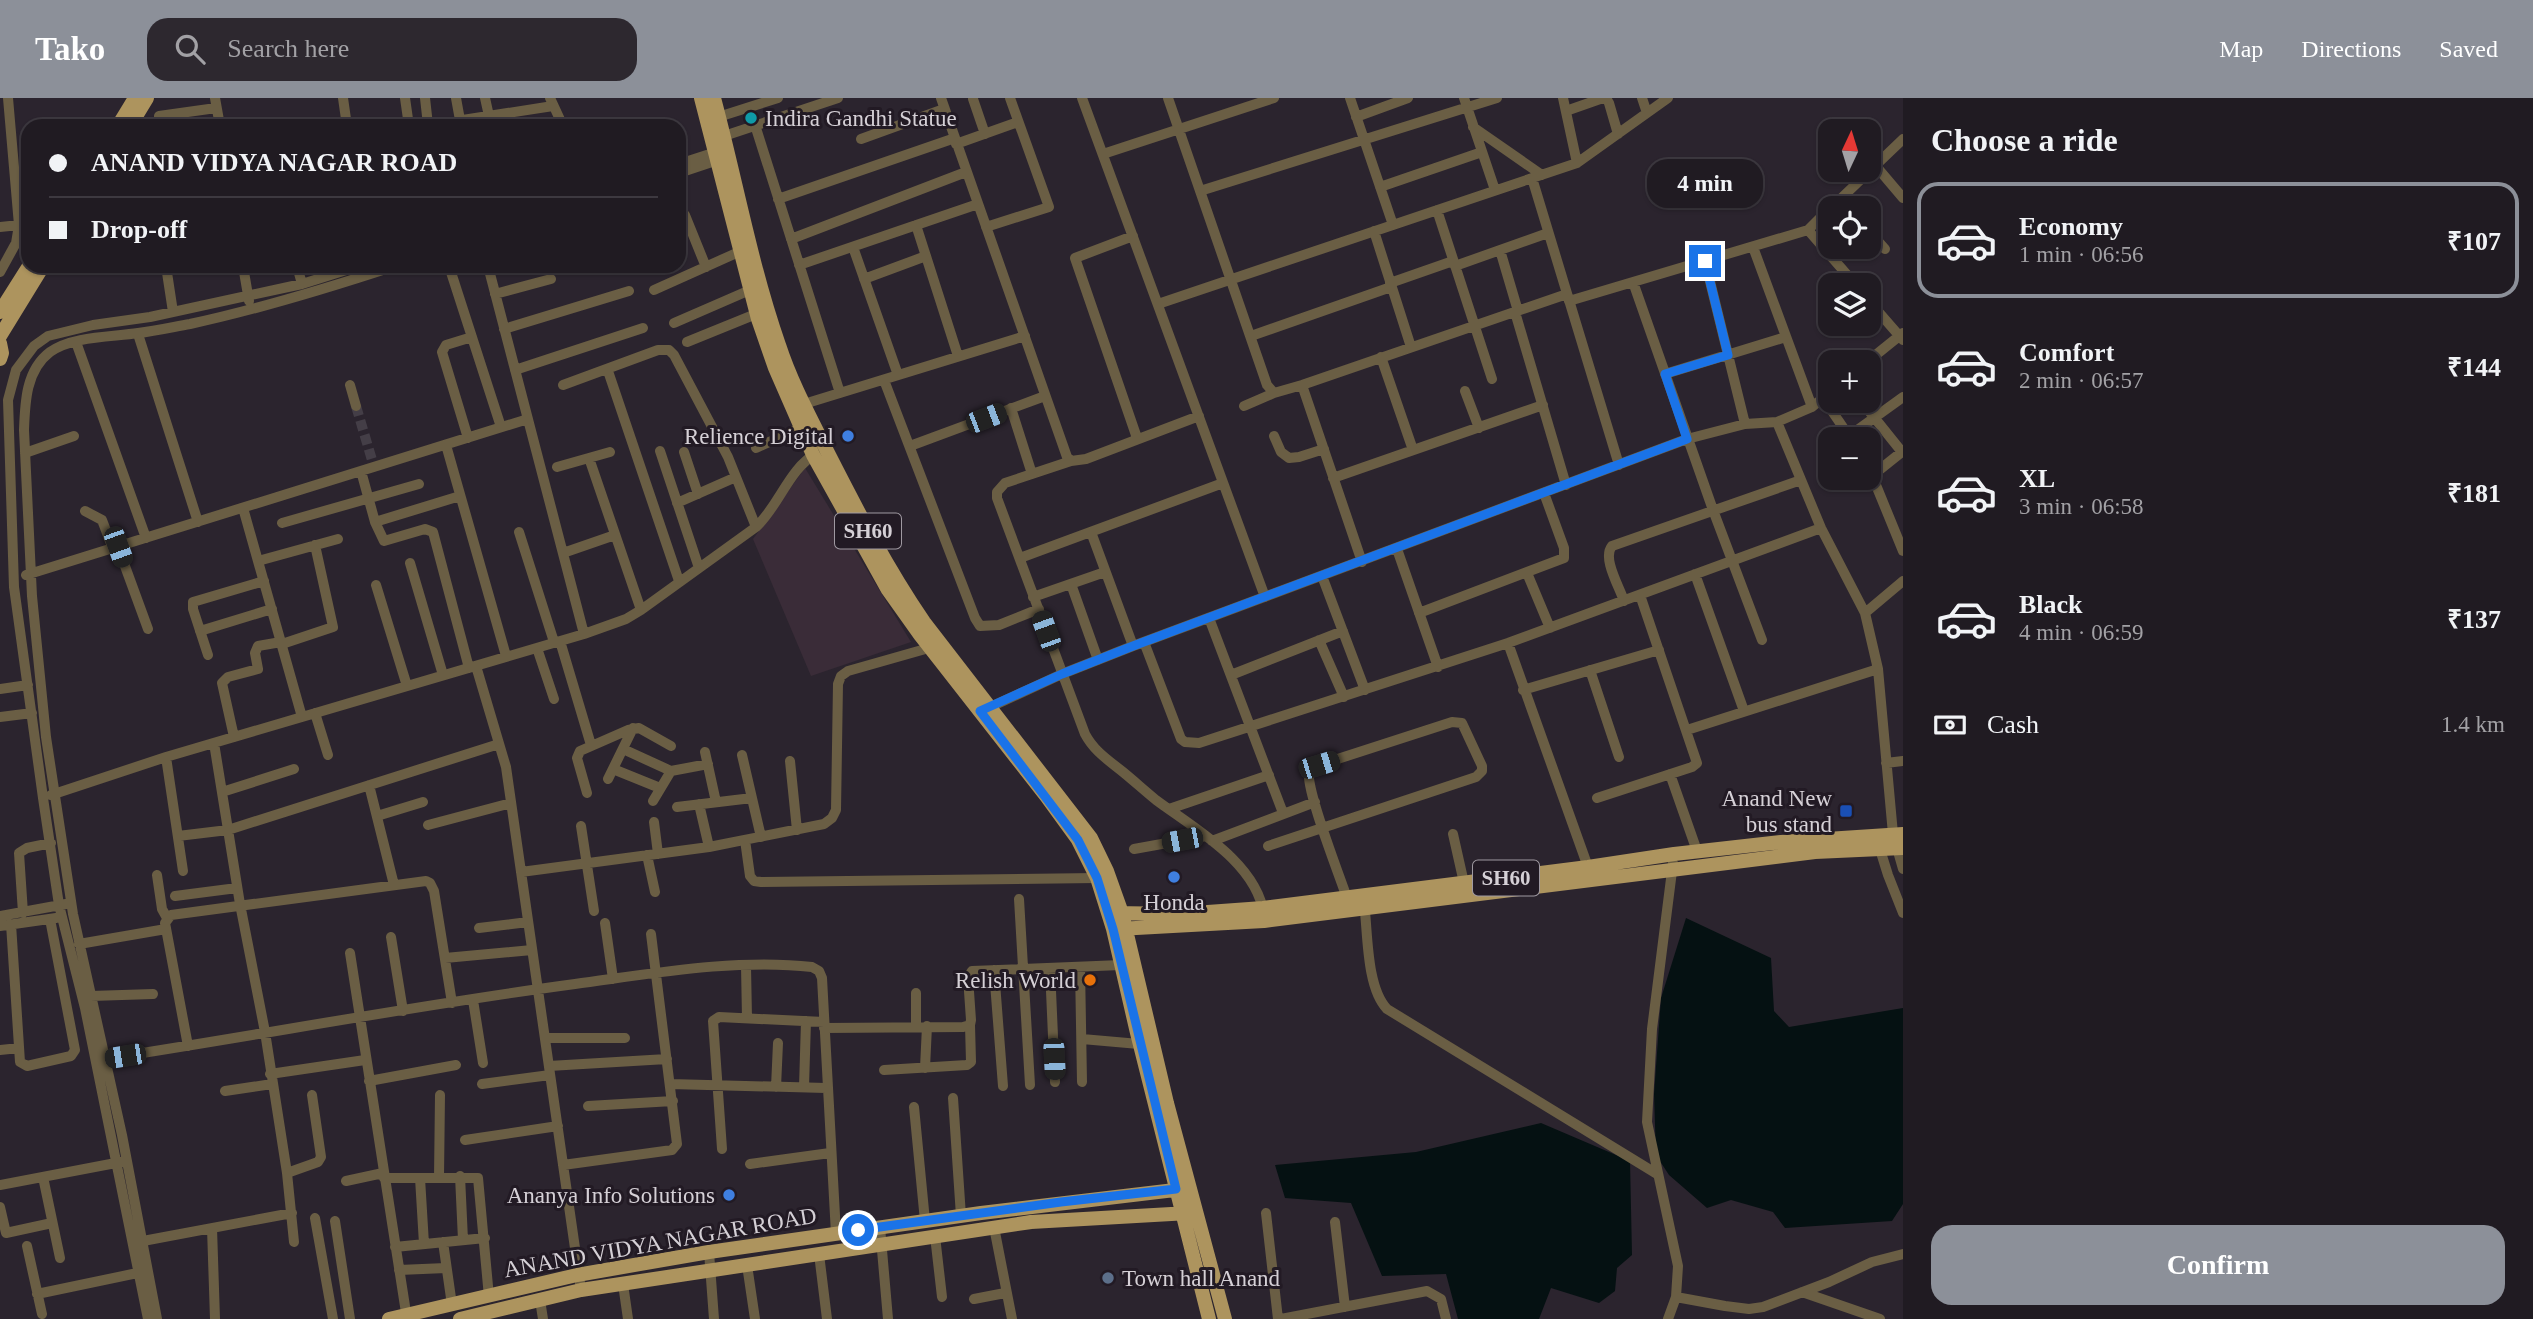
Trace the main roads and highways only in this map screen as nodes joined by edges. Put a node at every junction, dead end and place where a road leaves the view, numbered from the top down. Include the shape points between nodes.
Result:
1 (135, 98) edge
2 (147, 98) edge
3 (701, 98) edge
4 (714, 98) edge
5 (122, 119) edge
6 (134, 119) edge
7 (713, 119) junction
8 (717, 147) junction
9 (25, 273) edge
10 (40, 273) edge
11 (0, 312) edge
12 (0, 337) edge
13 (0, 343) edge
14 (0, 361) edge
15 (819, 451) junction
16 (986, 709) junction
17 (1899, 841) edge
18 (1878, 842) junction
19 (1673, 861) junction
20 (1364, 903) junction
21 (1116, 913) junction
22 (1264, 914) junction
23 (1120, 929) junction
24 (1191, 1188) junction
25 (1176, 1189) junction
26 (1181, 1213) junction
27 (1198, 1213) junction
28 (579, 1283) junction
29 (407, 1317) edge
30 (389, 1319) edge
31 (460, 1319) edge
32 (1209, 1319) edge
33 (1225, 1319) edge

1 - 5 main road
2 - 6 main road
3 - 7 main road, SH60
4 - 7 main road, SH60
7 - 8 main road, SH60
8 - 15 main road, SH60 via 779,346
8 - 15 main road, SH60 via 756,314 800,428
9 - 11 main road
10 - 12 main road
13 - 14 main road
15 - 16 main road, SH60 via 888,590
16 - 21 main road, SH60 via 1078,840
16 - 21 main road, SH60 via 1090,838 1107,871
17 - 18 main road, SH60
18 - 19 main road, SH60 via 1815,852
18 - 19 main road, SH60 via 1697,851
19 - 20 main road, SH60
19 - 20 main road, SH60 via 1464,883
20 - 22 main road, SH60
21 - 22 main road, SH60
21 - 23 main road
22 - 23 main road, SH60
23 - 24 main road
23 - 25 main road via 1121,965
24 - 25 main road, ANAND VIDYA NAGAR ROAD
24 - 27 main road
25 - 26 main road
25 - 28 main road, ANAND VIDYA NAGAR ROAD via 709,1252
26 - 27 main road, ANAND VIDYA NAGAR ROAD
26 - 28 main road, ANAND VIDYA NAGAR ROAD via 1031,1222 623,1283
26 - 32 main road
27 - 33 main road
28 - 29 main road, ANAND VIDYA NAGAR ROAD via 489,1297
28 - 31 main road, ANAND VIDYA NAGAR ROAD via 540,1300
29 - 30 main road, ANAND VIDYA NAGAR ROAD

